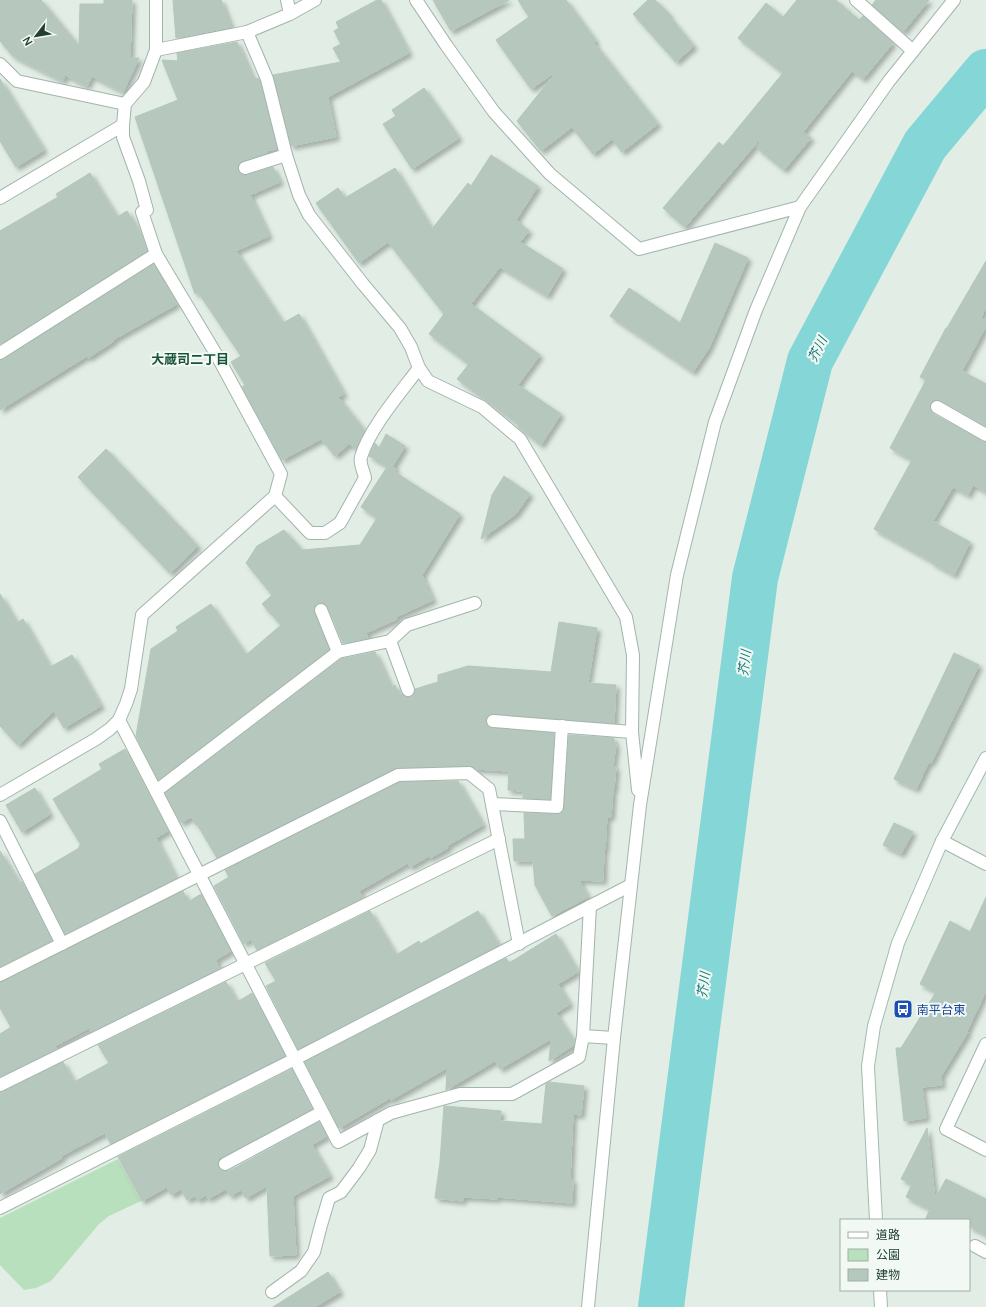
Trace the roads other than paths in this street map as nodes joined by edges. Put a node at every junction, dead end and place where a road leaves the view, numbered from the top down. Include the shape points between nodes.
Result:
1 (156, 0) edge
2 (287, 0) edge
3 (315, 0) edge
4 (416, 0) edge
5 (856, 0) edge
6 (954, 0) edge
7 (290, 14) junction
8 (246, 32) junction
9 (156, 50) junction
10 (913, 51) junction
11 (0, 64) edge
12 (125, 104) junction
13 (123, 125) junction
14 (286, 155) junction
15 (245, 168) dead end
16 (0, 198) edge
17 (800, 207) junction
18 (156, 254) junction
19 (0, 353) edge
20 (419, 368) junction
21 (937, 407) dead end
22 (986, 435) edge
23 (275, 496) junction
24 (475, 603) dead end
25 (321, 610) dead end
26 (390, 641) junction
27 (338, 652) junction
28 (408, 690) dead end
29 (119, 720) junction
30 (493, 721) dead end
31 (562, 726) junction
32 (632, 732) junction
33 (986, 758) edge
34 (156, 790) junction
35 (0, 795) edge
36 (492, 804) junction
37 (640, 806) junction
38 (0, 821) edge
39 (499, 839) junction
40 (942, 842) junction
41 (986, 864) edge
42 (200, 876) junction
43 (631, 885) junction
44 (590, 906) junction
45 (62, 944) junction
46 (519, 944) junction
47 (245, 964) junction
48 (0, 975) edge
49 (583, 1036) junction
50 (614, 1038) junction
51 (986, 1044) edge
52 (295, 1059) junction
53 (0, 1085) edge
54 (322, 1112) junction
55 (378, 1120) junction
56 (986, 1150) edge
57 (225, 1164) dead end
58 (0, 1208) edge
59 (876, 1219) edge
60 (975, 1246) dead end
61 (986, 1252) edge
62 (880, 1291) edge
63 (272, 1292) dead end
64 (588, 1307) edge
65 (881, 1307) edge

1 - 9 street
2 - 7 street
3 - 7 street
4 - 17 street via 504,124 550,174 639,249
5 - 10 street
6 - 10 street
7 - 8 street
8 - 9 street
8 - 14 street via 267,79
9 - 12 street via 144,82
10 - 17 street
11 - 12 street via 17,81
12 - 13 street
13 - 16 street
13 - 18 street via 123,137 147,210 142,212
14 - 15 street
14 - 20 street via 299,195 309,215 400,328
17 - 37 street via 756,310 715,422 677,575
18 - 19 street
18 - 23 street via 216,354 281,474
20 - 23 street via 378,423 368,441 360,458 365,478 340,522 325,534 310,533
20 - 32 street via 428,381 482,407 520,439 626,617 633,656
21 - 22 street
23 - 29 street via 142,615 131,688
24 - 26 street via 408,625
25 - 27 street
26 - 27 street
26 - 28 street
27 - 34 street
29 - 34 street
29 - 35 street via 96,739
30 - 31 street
31 - 32 street
31 - 36 street via 557,807
32 - 37 street
33 - 40 street
34 - 42 street
36 - 39 street
36 - 42 street via 489,789 469,773 398,775
37 - 43 street
38 - 45 street
39 - 46 street
39 - 47 street
40 - 41 street
40 - 59 street via 897,947 874,1026 868,1066
42 - 45 street
42 - 47 street
43 - 44 street
43 - 50 street
44 - 46 street
44 - 49 street
45 - 48 street
46 - 52 street
47 - 52 street
47 - 53 street
49 - 50 street
49 - 55 street via 579,1057 512,1094 460,1094 391,1113
50 - 64 street
51 - 56 street via 946,1129
52 - 54 street
52 - 58 street
54 - 55 street via 338,1142
54 - 57 street
55 - 63 street via 370,1150 359,1168 341,1192 329,1198 314,1252 301,1271
60 - 61 street
62 - 65 street

